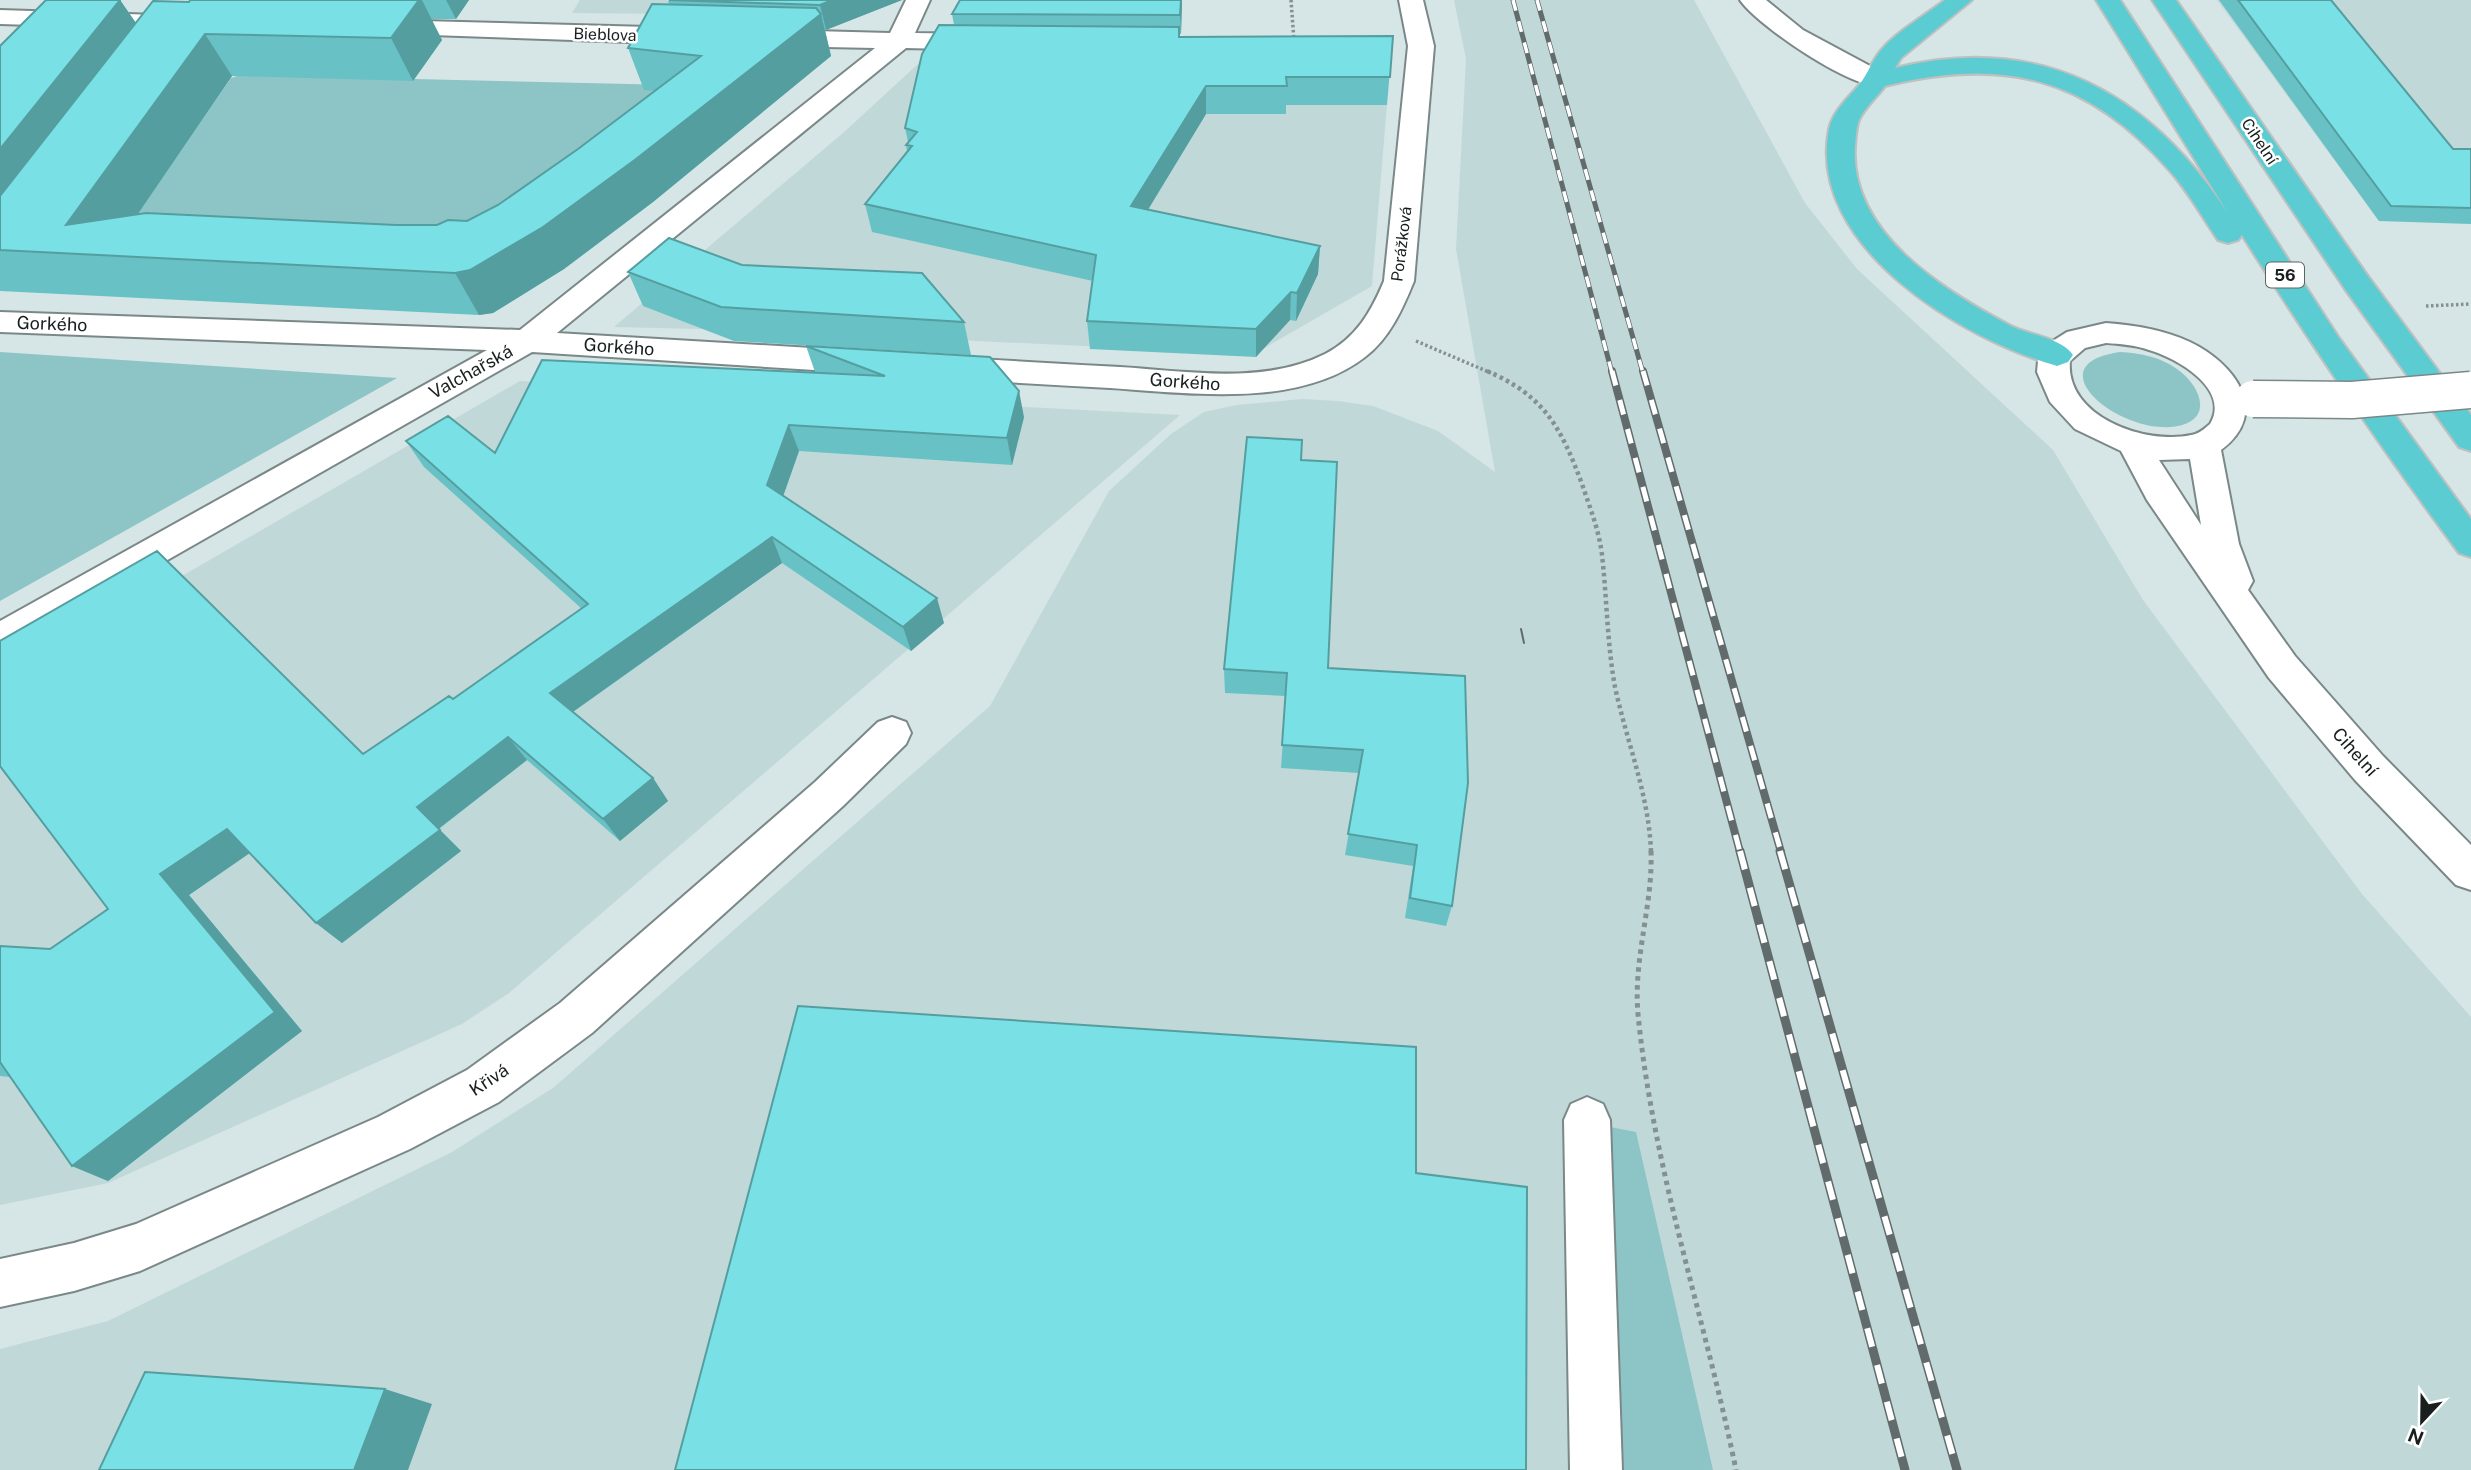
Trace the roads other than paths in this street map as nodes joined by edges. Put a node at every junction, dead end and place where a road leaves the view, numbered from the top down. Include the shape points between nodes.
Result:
1 (196, 0) edge
2 (918, 0) edge
3 (1411, 0) edge
4 (1752, 0) edge
5 (1960, 0) edge
6 (2108, 0) edge
7 (2164, 0) edge
8 (0, 17) edge
9 (179, 22) junction
10 (221, 23) edge
11 (359, 27) edge
12 (705, 36) edge
13 (746, 37) edge
14 (898, 42) junction
15 (1003, 42) edge
16 (158, 51) edge
17 (1876, 80) junction
18 (0, 322) edge
19 (527, 341) junction
20 (2336, 354) junction
21 (2057, 355) junction
22 (1237, 386) joint
23 (2471, 390) edge
24 (2241, 398) junction
25 (2471, 439) edge
26 (2133, 443) junction
27 (2204, 445) junction
28 (2471, 544) edge
29 (2250, 622) junction
30 (0, 638) edge
31 (892, 733) dead end
32 (2471, 872) edge
33 (1587, 1120) dead end
34 (0, 1283) edge
35 (1596, 1470) edge

1 - 9 street
2 - 14 street
3 - 22 street, Porážková via 1399,281 1391,306 1366,341 1348,355 1283,379
4 - 17 street via 1808,45
5 - 17 highway via 1892,52
6 - 20 highway, 56
7 - 25 highway, Cihelní via 2356,282
8 - 9 street
9 - 10 street
9 - 16 street
11 - 12 street, Bieblova
13 - 14 street
14 - 15 street
14 - 19 street, Valchařská
17 - 20 highway via 1938,66 1991,64 2046,74 2098,95 2159,142 2235,244
17 - 21 highway via 1857,99 1841,141 1844,183 1862,222 1930,291 2004,335
18 - 19 street, Gorkého
19 - 22 street, Gorkého
19 - 30 street, Valchařská
20 - 28 highway, 56
21 - 24 street via 2067,344 2095,335 2156,341 2202,364
21 - 26 street via 2052,370 2066,403 2084,420
23 - 24 street, bridge via 2352,400
24 - 27 street via 2220,437
26 - 27 street via 2183,449
26 - 29 street, Cihelní via 2159,491
27 - 29 street, Cihelní via 2222,544
29 - 32 street, Cihelní via 2321,714
31 - 34 street, Křivá via 830,794 576,1018 482,1086 394,1133 140,1247
33 - 35 street

